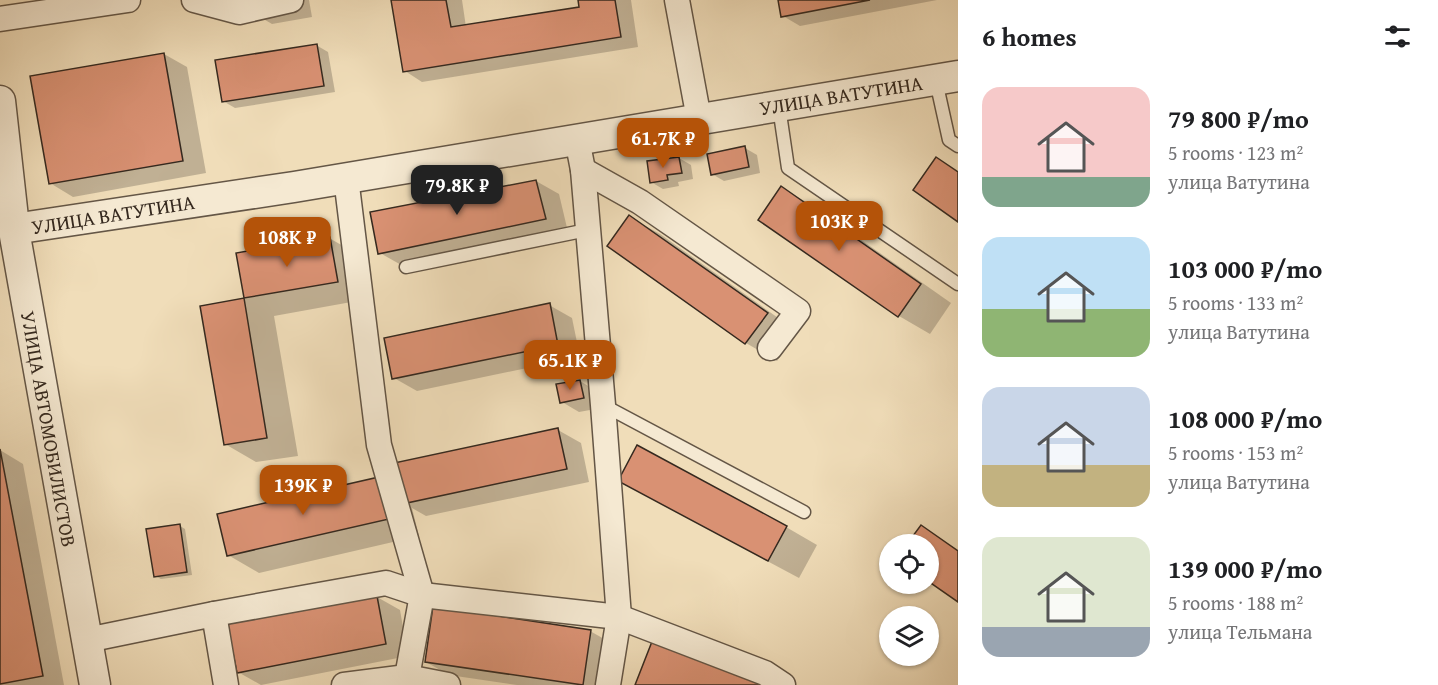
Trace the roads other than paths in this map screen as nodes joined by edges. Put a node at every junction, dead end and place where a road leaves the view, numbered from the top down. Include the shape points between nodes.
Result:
1 (128, 0) edge
2 (194, 0) edge
3 (291, 0) edge
4 (677, 0) edge
5 (0, 19) edge
6 (947, 77) edge
7 (0, 101) edge
8 (778, 105) junction
9 (699, 119) junction
10 (577, 139) junction
11 (958, 146) edge
12 (583, 170) junction
13 (346, 178) junction
14 (587, 230) junction
15 (9, 235) edge
16 (406, 267) dead end
17 (958, 284) edge
18 (770, 348) dead end
19 (603, 405) junction
20 (804, 512) dead end
21 (422, 596) junction
22 (214, 614) junction
23 (619, 617) junction
24 (87, 640) junction
25 (406, 677) junction
26 (95, 685) edge
27 (225, 685) edge
28 (344, 685) edge
29 (448, 685) edge
30 (608, 685) edge
31 (783, 685) edge

1 - 5 street
2 - 3 street via 239,12
4 - 9 street
6 - 8 street, УЛИЦА ВАТУТИНА
6 - 11 lane via 949,140
7 - 15 street, УЛИЦА АВТОМОБИЛИСТОВ
8 - 9 street, УЛИЦА ВАТУТИНА
8 - 17 lane via 788,168
9 - 10 street, УЛИЦА ВАТУТИНА
10 - 12 street
10 - 13 street, УЛИЦА ВАТУТИНА
12 - 14 street
12 - 18 street via 640,202 798,311
13 - 15 street, УЛИЦА ВАТУТИНА
13 - 21 street via 379,445
14 - 16 lane
14 - 19 street
15 - 24 street, УЛИЦА АВТОМОБИЛИСТОВ
19 - 20 lane
19 - 23 street
21 - 22 street via 386,583
21 - 23 street
21 - 25 street
22 - 24 street
22 - 27 street
23 - 30 street
23 - 31 street via 765,673
24 - 26 street, УЛИЦА АВТОМОБИЛИСТОВ
25 - 28 street
25 - 29 street

